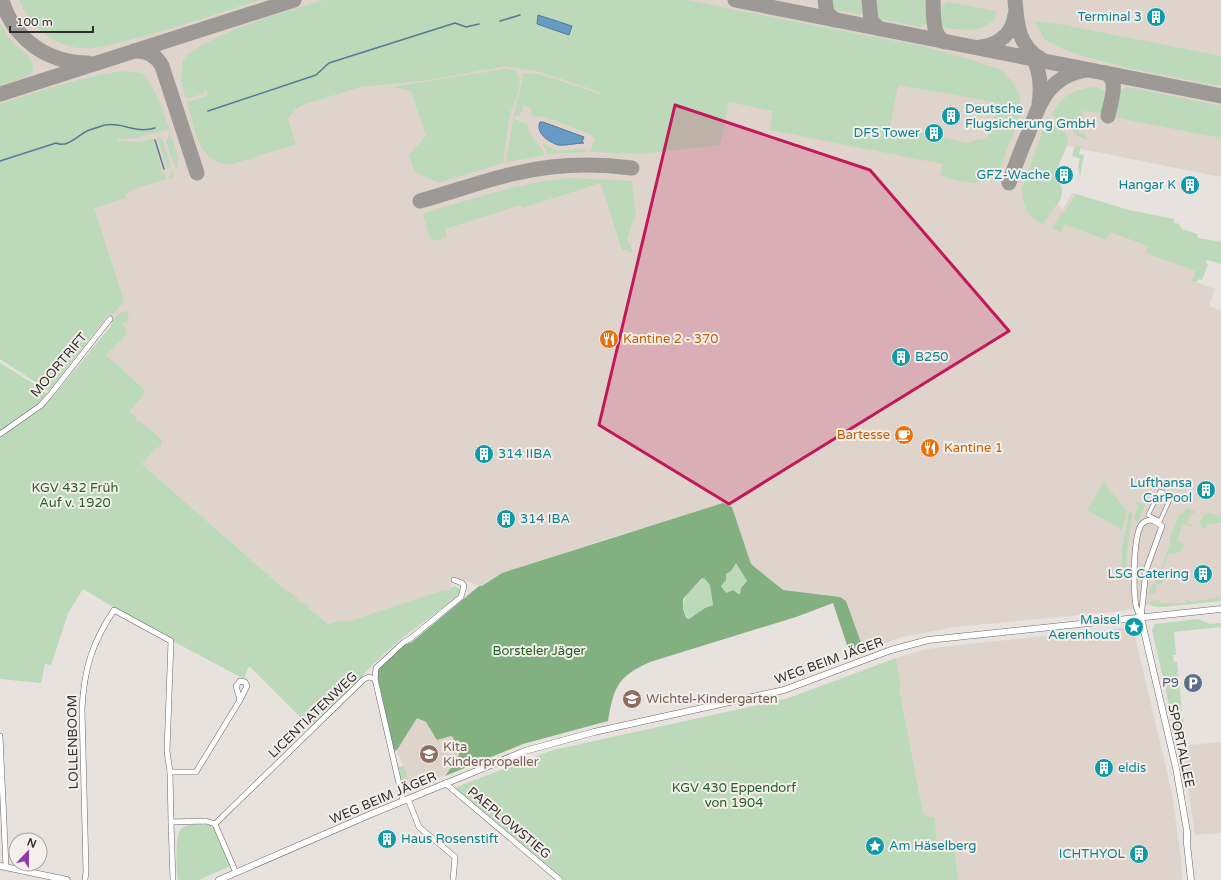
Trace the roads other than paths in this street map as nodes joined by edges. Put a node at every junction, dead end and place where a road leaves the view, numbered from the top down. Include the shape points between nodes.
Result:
1 (110, 319) dead end
2 (0, 434) edge
3 (1160, 491) joint
4 (454, 580) dead end
5 (1221, 609) edge
6 (1141, 618) junction
7 (375, 679) junction
8 (240, 700) dead end
9 (0, 736) edge
10 (170, 772) junction
11 (445, 784) junction
12 (405, 800) junction
13 (171, 822) junction
14 (215, 824) junction
15 (3, 866) edge
16 (236, 873) junction
17 (67, 880) edge
18 (85, 880) edge
19 (173, 880) edge
20 (219, 880) edge
21 (453, 880) edge
22 (560, 880) edge
23 (1191, 880) edge

1 - 2 street, MOORTRIFT via 40,406
3 - 3 street via 1171,497 1160,521 1148,515
4 - 7 street, LICENTIATENWEG via 464,586 461,597 404,642 376,668
5 - 6 street, WEG BEIM JÄGER
6 - 6 street via 1146,570 1162,526 1152,520 1141,526 1136,552 1136,599
6 - 11 street, WEG BEIM JÄGER via 928,640 891,650 784,690 551,743
6 - 23 street, SPORTALLEE via 1177,775 1187,831
7 - 12 street
7 - 14 street, LICENTIATENWEG via 364,679
8 - 10 street via 196,772
9 - 15 street
10 - 13 street
10 - 18 street, LOLLENBOOM via 167,751 171,641 114,610 101,629 90,655 84,683 82,709
11 - 12 street, WEG BEIM JÄGER
11 - 22 street, PAEPLOWSTIEG
12 - 16 street, WEG BEIM JÄGER
12 - 21 street via 419,828 455,857
13 - 14 street via 206,821
13 - 19 street
14 - 16 street
15 - 17 street
16 - 20 street, WEG BEIM JÄGER

